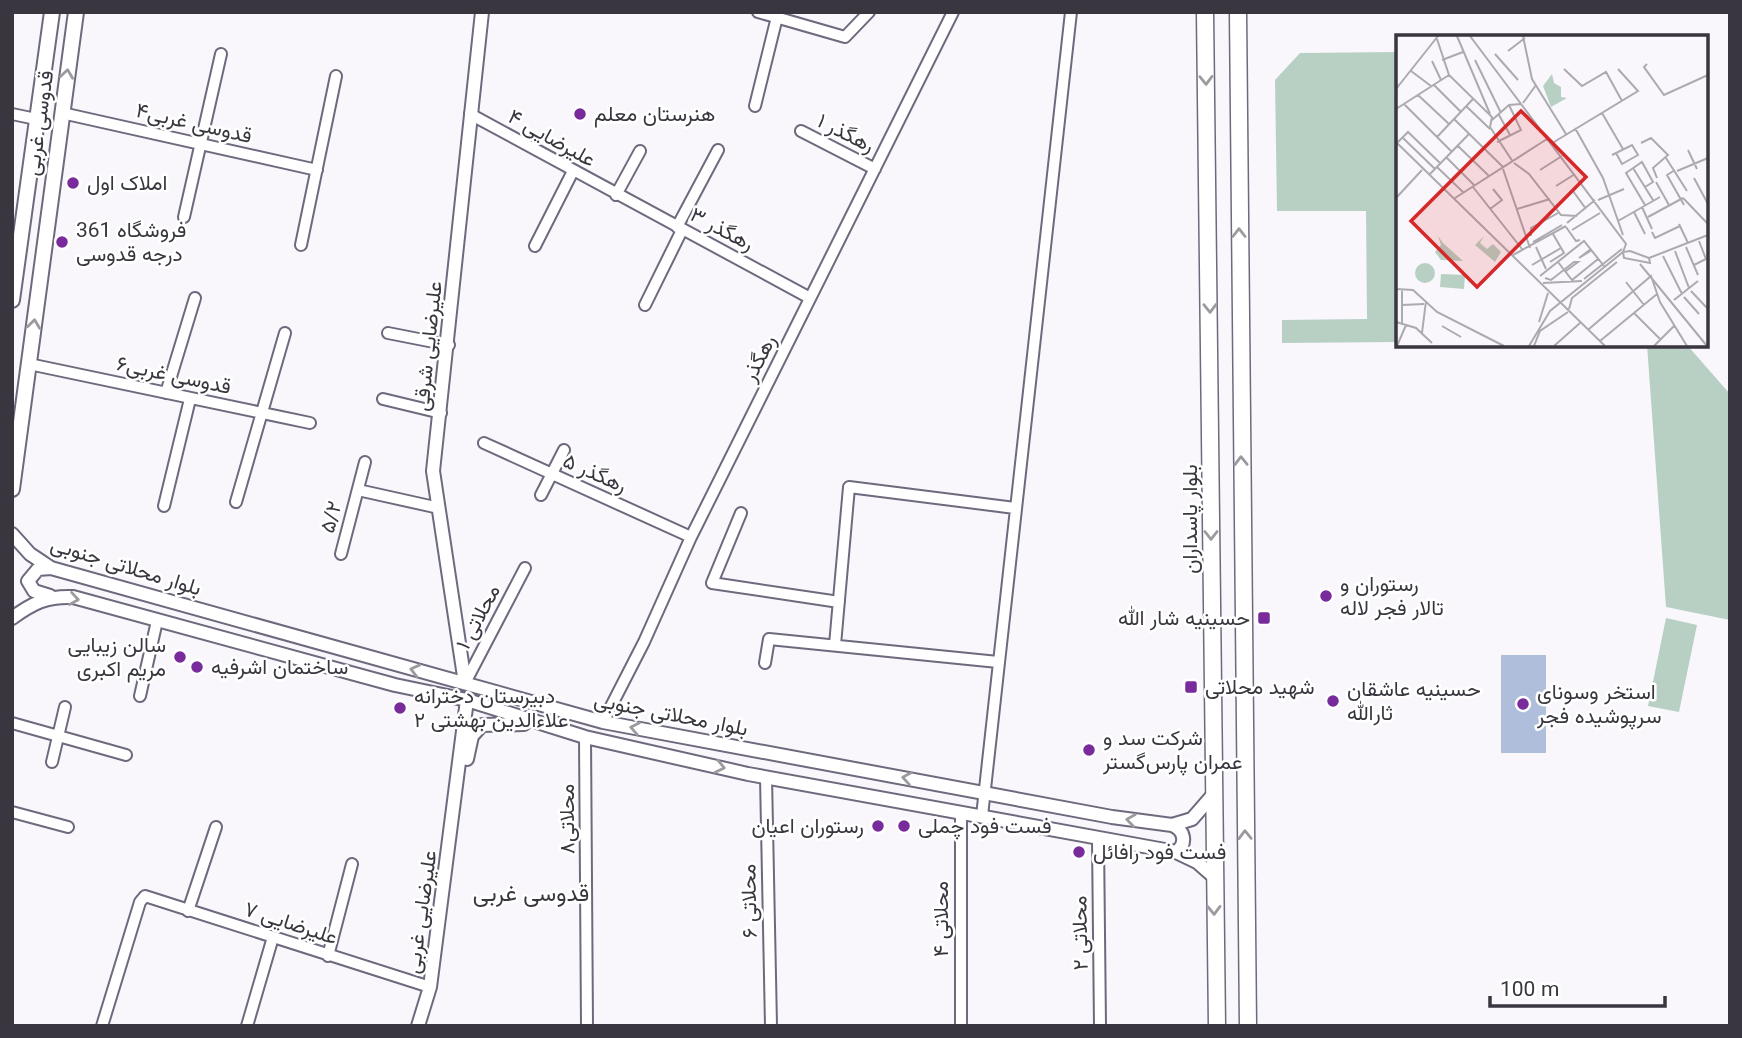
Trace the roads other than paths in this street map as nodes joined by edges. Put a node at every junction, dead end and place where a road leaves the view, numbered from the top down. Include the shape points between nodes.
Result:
1 (52, 12) edge
2 (76, 12) edge
3 (482, 12) edge
4 (758, 12) edge
5 (869, 12) edge
6 (953, 12) edge
7 (1071, 12) edge
8 (1205, 12) edge
9 (1238, 12) edge
10 (777, 18) junction
11 (221, 54) dead end
12 (336, 76) dead end
13 (755, 106) dead end
14 (62, 113) junction
15 (12, 114) edge
16 (470, 114) junction
17 (36, 119) junction
18 (801, 131) dead end
19 (200, 144) junction
20 (718, 149) dead end
21 (640, 151) dead end
22 (874, 169) junction
23 (317, 170) junction
24 (573, 171) junction
25 (616, 195) junction
26 (184, 217) dead end
27 (680, 228) junction
28 (20, 243) junction
29 (300, 245) dead end
30 (44, 246) junction
31 (534, 246) dead end
32 (195, 298) dead end
33 (810, 298) junction
34 (12, 300) edge
35 (645, 305) dead end
36 (285, 333) dead end
37 (388, 333) dead end
38 (449, 345) junction
39 (29, 364) junction
40 (166, 393) junction
41 (1240, 394) junction
42 (1210, 395) junction
43 (190, 399) junction
44 (383, 399) dead end
45 (260, 413) junction
46 (441, 413) junction
47 (310, 424) dead end
48 (484, 443) dead end
49 (564, 450) dead end
50 (365, 463) dead end
51 (552, 474) junction
52 (12, 489) edge
53 (358, 490) junction
54 (541, 495) dead end
55 (236, 502) dead end
56 (164, 506) dead end
57 (439, 508) junction
58 (1015, 508) junction
59 (741, 513) dead end
60 (12, 534) edge
61 (691, 537) junction
62 (341, 554) dead end
63 (51, 568) junction
64 (525, 568) dead end
65 (50, 596) junction
66 (839, 602) junction
67 (12, 618) edge
68 (157, 621) junction
69 (835, 645) junction
70 (998, 662) junction
71 (765, 663) dead end
72 (465, 683) junction
73 (140, 696) dead end
74 (467, 699) junction
75 (65, 707) dead end
76 (603, 722) junction
77 (12, 723) edge
78 (541, 725) junction
79 (58, 736) junction
80 (585, 737) junction
81 (126, 755) dead end
82 (52, 762) dead end
83 (766, 777) junction
84 (983, 792) junction
85 (1212, 796) junction
86 (455, 803) junction
87 (12, 812) edge
88 (961, 813) junction
89 (982, 816) junction
90 (1171, 825) junction
91 (68, 827) dead end
92 (216, 827) dead end
93 (1098, 840) junction
94 (1176, 852) junction
95 (352, 864) dead end
96 (1213, 876) junction
97 (188, 911) junction
98 (273, 937) junction
99 (328, 956) junction
100 (430, 987) junction
101 (771, 1025) edge
102 (102, 1026) edge
103 (247, 1026) edge
104 (418, 1026) edge
105 (587, 1026) edge
106 (961, 1026) edge
107 (1100, 1026) edge
108 (1217, 1026) edge
109 (1248, 1026) edge

1 - 17 main road, قدوسی غربی
14 -> 2 main road, قدوسی غربی
3 - 16 street, علیرضایی شرقی
4 - 10 street
5 - 10 street via 845,37
6 - 22 street, رهگذر
7 - 58 street
8 -> 42 main road, بلوار پاسداران
41 -> 9 main road
10 - 13 street
11 - 19 street
12 - 23 street
14 - 19 street, قدوسی غربی۴
14 - 30 main road, قدوسی غربی
15 - 17 street
16 - 24 street, ۴ علیرضایی
16 - 38 street, علیرضایی شرقی
17 - 28 main road, قدوسی غربی
18 - 22 street, ۱ رهگذر
19 - 23 street, قدوسی غربی۴
19 - 26 street
20 - 27 street
21 - 25 street
22 - 33 street, رهگذر
23 - 29 street
24 - 25 street, ۴ علیرضایی
24 - 31 street
25 - 27 street, ۳ رهگذر
27 - 33 street, ۳ رهگذر
27 - 35 street
28 - 30 main road
28 - 34 main road, قدوسی غربی
39 -> 30 main road, قدوسی غربی
32 - 40 street
33 - 61 street, رهگذر
36 - 45 street
37 - 38 street
38 - 46 street, علیرضایی شرقی
39 - 40 street, قدوسی غربی۶
39 - 52 main road, قدوسی غربی
40 - 43 street, قدوسی غربی۶
41 - 42 main road
109 -> 41 main road
42 -> 85 main road, بلوار پاسداران
43 - 45 street, قدوسی غربی۶
43 - 56 street
44 - 46 street
45 - 47 street, قدوسی غربی۶
45 - 55 street
46 - 57 street, علیرضایی شرقی via 433,471
48 - 51 street, ۵ رهگذر
49 - 51 street
50 - 53 street, ۵/۲
51 - 54 street
51 - 61 street, ۵ رهگذر
53 - 57 street
53 - 62 street, ۵/۲
57 - 72 street, علیرضایی شرقی
58 - 66 street via 849,487
58 - 70 street
59 - 66 street via 712,583
60 - 63 street, بلوار محلاتی جنوبی
61 - 76 street, رهگذر
63 - 65 street via 38,569 27,581 34,592
72 -> 63 street, بلوار محلاتی جنوبی
64 - 72 street, ۱ محلاتی
65 - 67 street
65 -> 68 street, بلوار محلاتی جنوبی via 73,597
66 - 69 street
68 - 73 street
68 - 74 street, بلوار محلاتی جنوبی via 395,685
69 - 70 street
69 - 71 street via 769,639
70 - 84 street
72 - 76 street, بلوار محلاتی جنوبی
74 - 78 street, بلوار محلاتی جنوبی
74 - 86 street, علیرضایی غربی
75 - 79 street
84 -> 76 street, بلوار محلاتی جنوبی
77 - 79 street
78 - 80 street, بلوار محلاتی جنوبی
78 - 86 street, علیرضایی غربی via 482,725 472,736
79 - 81 street
79 - 82 street
80 -> 83 street, بلوار محلاتی جنوبی
80 - 105 street, محلاتی۸
83 - 88 street, بلوار محلاتی جنوبی
83 - 101 street, ۶ محلاتی
84 - 89 street
90 -> 84 street, بلوار محلاتی جنوبی
85 - 90 street via 1192,819
85 - 96 main road, بلوار پاسداران
86 - 100 street, علیرضایی غربی
87 - 91 street
88 - 89 street, بلوار محلاتی جنوبی
88 - 106 street, ۴ محلاتی
89 - 93 street, بلوار محلاتی جنوبی
90 - 94 street via 1184,837
92 - 97 street
93 - 94 street, بلوار محلاتی جنوبی
93 - 107 street, ۲ محلاتی
94 - 96 street, بلوار محلاتی جنوبی
95 - 99 street
96 -> 108 main road, بلوار پاسداران
97 - 98 street, ۷ علیرضایی
97 - 102 street, ۷ علیرضایی via 142,898
98 - 99 street, ۷ علیرضایی
98 - 103 street
99 - 100 street, ۷ علیرضایی
100 - 104 street, علیرضایی غربی

